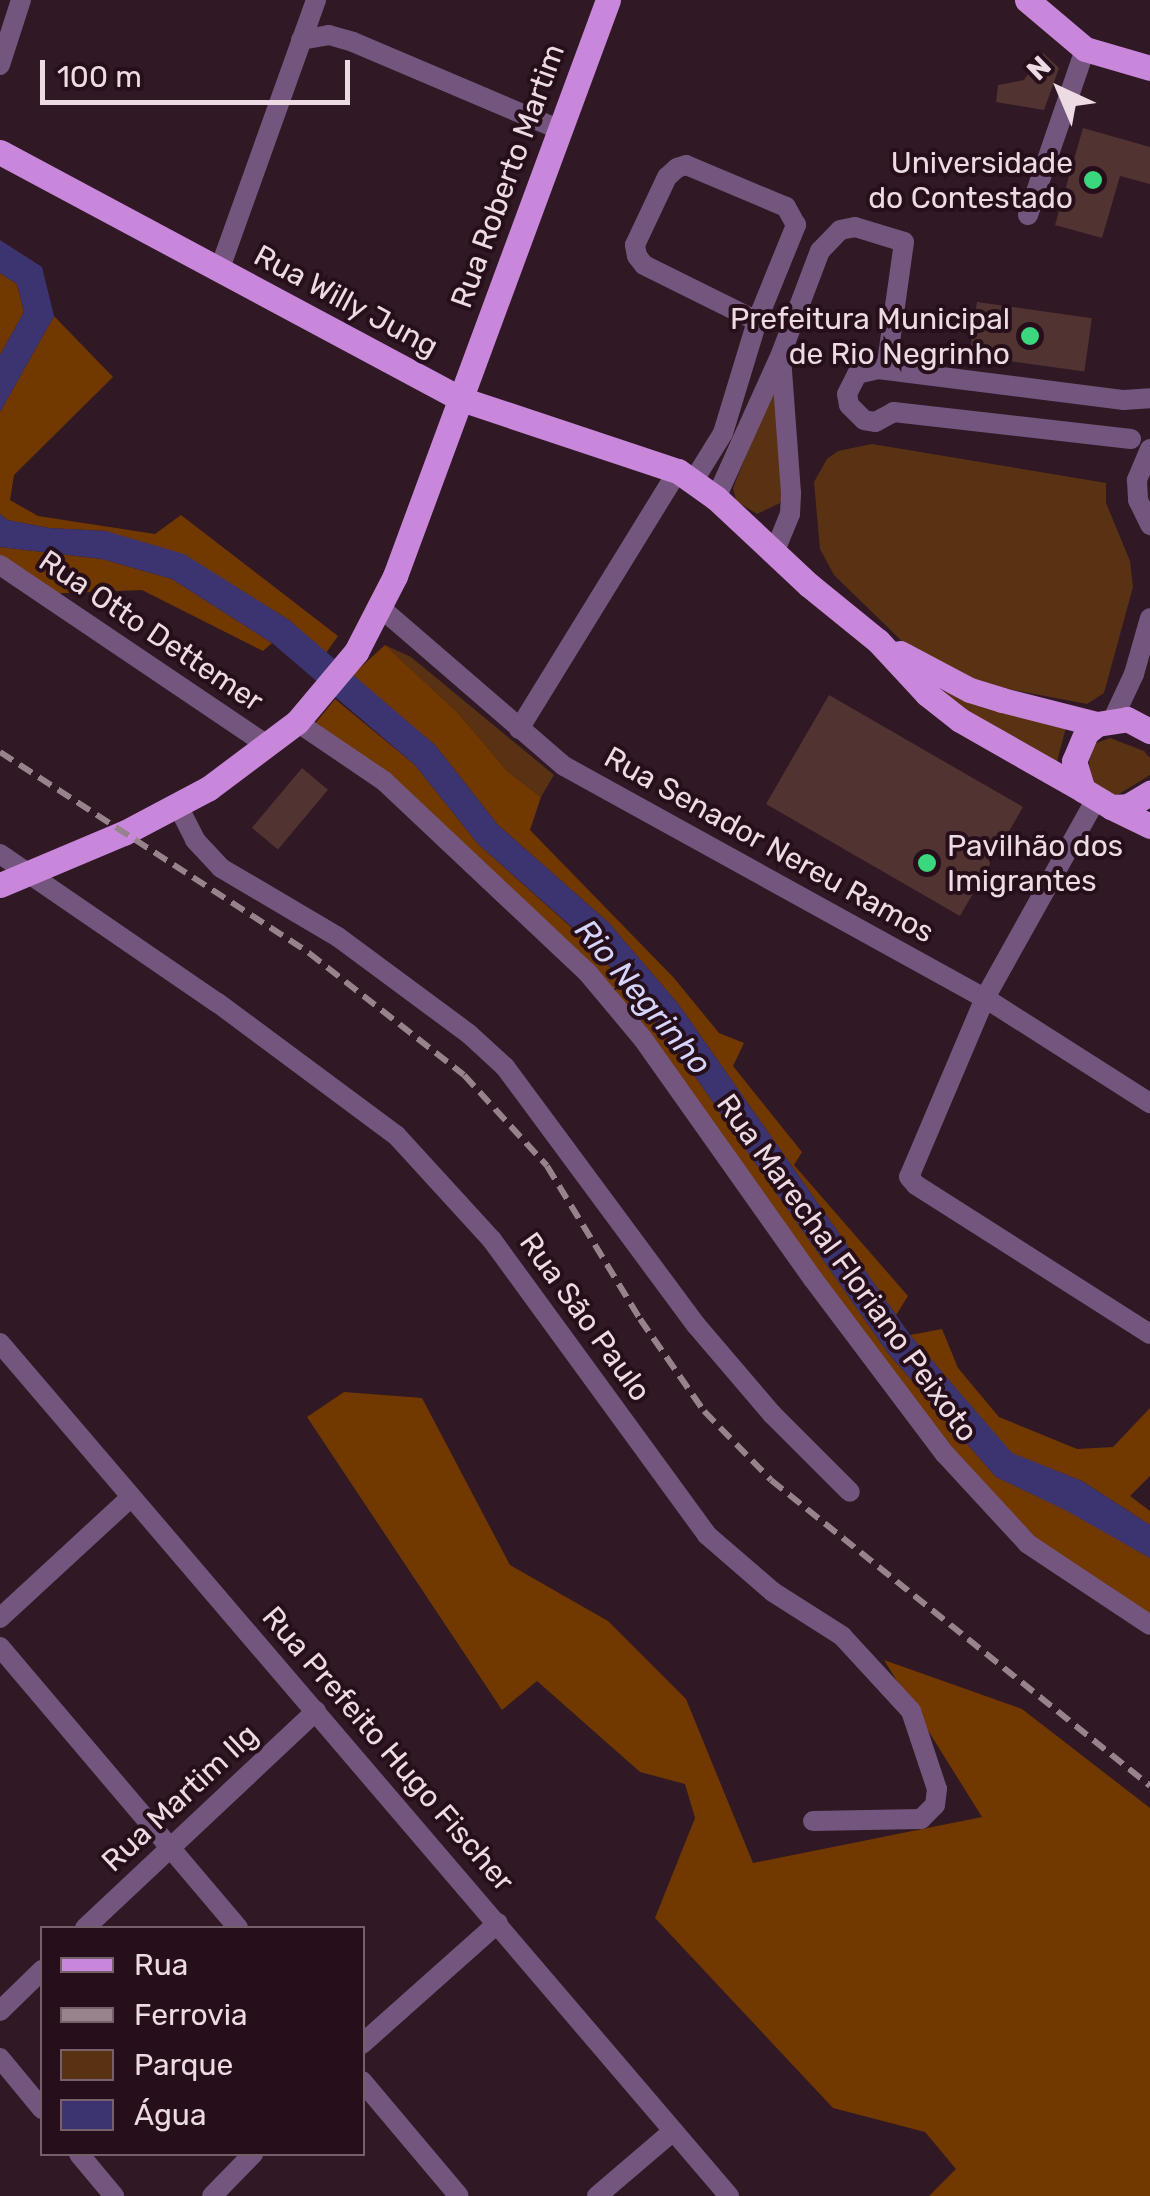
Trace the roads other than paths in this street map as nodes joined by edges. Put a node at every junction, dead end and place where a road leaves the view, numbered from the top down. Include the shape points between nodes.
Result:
1 (21, 0) edge
2 (316, 0) edge
3 (608, 0) edge
4 (1026, 0) edge
5 (302, 40) junction
6 (1084, 49) junction
7 (0, 65) edge
8 (1150, 68) edge
9 (560, 130) junction
10 (0, 152) edge
11 (1028, 214) dead end
12 (219, 270) junction
13 (757, 321) junction
14 (781, 354) junction
15 (886, 370) junction
16 (1150, 398) edge
17 (460, 399) junction
18 (1124, 400) junction
19 (1141, 450) edge
20 (686, 475) junction
21 (716, 498) junction
22 (1150, 525) edge
23 (774, 553) junction
24 (0, 565) edge
25 (382, 609) junction
26 (1150, 618) edge
27 (878, 641) junction
28 (305, 714) junction
29 (1106, 721) junction
30 (519, 729) junction
31 (1150, 732) edge
32 (268, 746) junction
33 (1150, 793) edge
34 (1096, 799) junction
35 (178, 806) junction
36 (1150, 826) edge
37 (0, 854) edge
38 (28, 873) junction
39 (0, 885) edge
40 (985, 998) junction
41 (1150, 1103) edge
42 (1150, 1334) edge
43 (0, 1343) edge
44 (850, 1492) dead end
45 (131, 1497) junction
46 (0, 1618) edge
47 (1150, 1625) edge
48 (0, 1648) edge
49 (316, 1711) junction
50 (812, 1822) dead end
51 (170, 1846) junction
52 (498, 1923) junction
53 (87, 1926) edge
54 (236, 1926) edge
55 (40, 1972) edge
56 (0, 2012) edge
57 (365, 2041) edge
58 (0, 2058) edge
59 (365, 2084) edge
60 (40, 2108) edge
61 (673, 2131) junction
62 (81, 2156) edge
63 (251, 2156) edge
64 (114, 2196) edge
65 (212, 2196) edge
66 (459, 2196) edge
67 (597, 2196) edge
68 (728, 2196) edge

1 - 7 street
2 - 5 street
3 - 9 main road, Rua Roberto Martim
4 - 6 main road
5 - 9 street via 330,35 354,42
5 - 12 street
6 - 8 main road
6 - 11 street
9 - 17 main road, Rua Roberto Martim
10 - 12 main road, Rua Willy Jung
12 - 17 main road, Rua Willy Jung
13 - 13 street via 794,216 686,165 677,168 635,245 637,256
13 - 20 street via 722,433
14 - 15 street via 828,238 855,227 904,242
14 - 21 street
14 - 23 street via 791,493
15 - 18 street
15 - 19 street via 867,370 850,383 849,404 864,420 894,412
16 - 18 street
17 - 20 main road, Rua Willy Jung
17 - 25 main road, Rua Roberto Martim
18 - 19 street
19 - 22 street via 1138,500
20 - 21 main road
20 - 30 street
21 - 23 main road
23 - 27 main road
24 - 32 street, Rua Otto Dettemer
25 - 28 main road, Rua Roberto Martim
25 - 30 street, Rua Senador Nereu Ramos
26 - 29 street via 1128,691
27 - 29 main road via 970,690
27 - 34 main road via 960,720
28 - 32 main road, Rua Roberto Martim
28 - 47 street, Rua Marechal Floriano Peixoto via 587,972 643,1038 865,1352 945,1454 1028,1544
29 - 31 main road via 1127,719
29 - 34 main road via 1086,733 1074,761
30 - 40 street, Rua Senador Nereu Ramos via 588,781
32 - 35 main road, Rua Roberto Martim
33 - 34 main road via 1128,806
34 - 36 main road
34 - 40 street
35 - 38 main road, Rua Roberto Martim
35 - 44 street via 195,840 222,868 338,936 504,1067 696,1325
37 - 38 street, Rua São Paulo
38 - 39 main road, Rua Roberto Martim
38 - 50 street, Rua São Paulo via 396,1135 492,1240 707,1535 773,1592 842,1636 911,1711 937,1789 935,1805 921,1819
40 - 41 street, Rua Senador Nereu Ramos
40 - 42 street via 909,1176
43 - 45 street, Rua Prefeito Hugo Fischer
45 - 46 street
45 - 49 street, Rua Prefeito Hugo Fischer
48 - 51 street
49 - 51 street, Rua Martim Ilg
49 - 52 street, Rua Prefeito Hugo Fischer
51 - 53 street, Rua Martim Ilg
51 - 54 street
52 - 57 street
52 - 61 street, Rua Prefeito Hugo Fischer
55 - 56 street
58 - 60 street
59 - 66 street
61 - 67 street
61 - 68 street, Rua Prefeito Hugo Fischer
62 - 64 street
63 - 65 street

